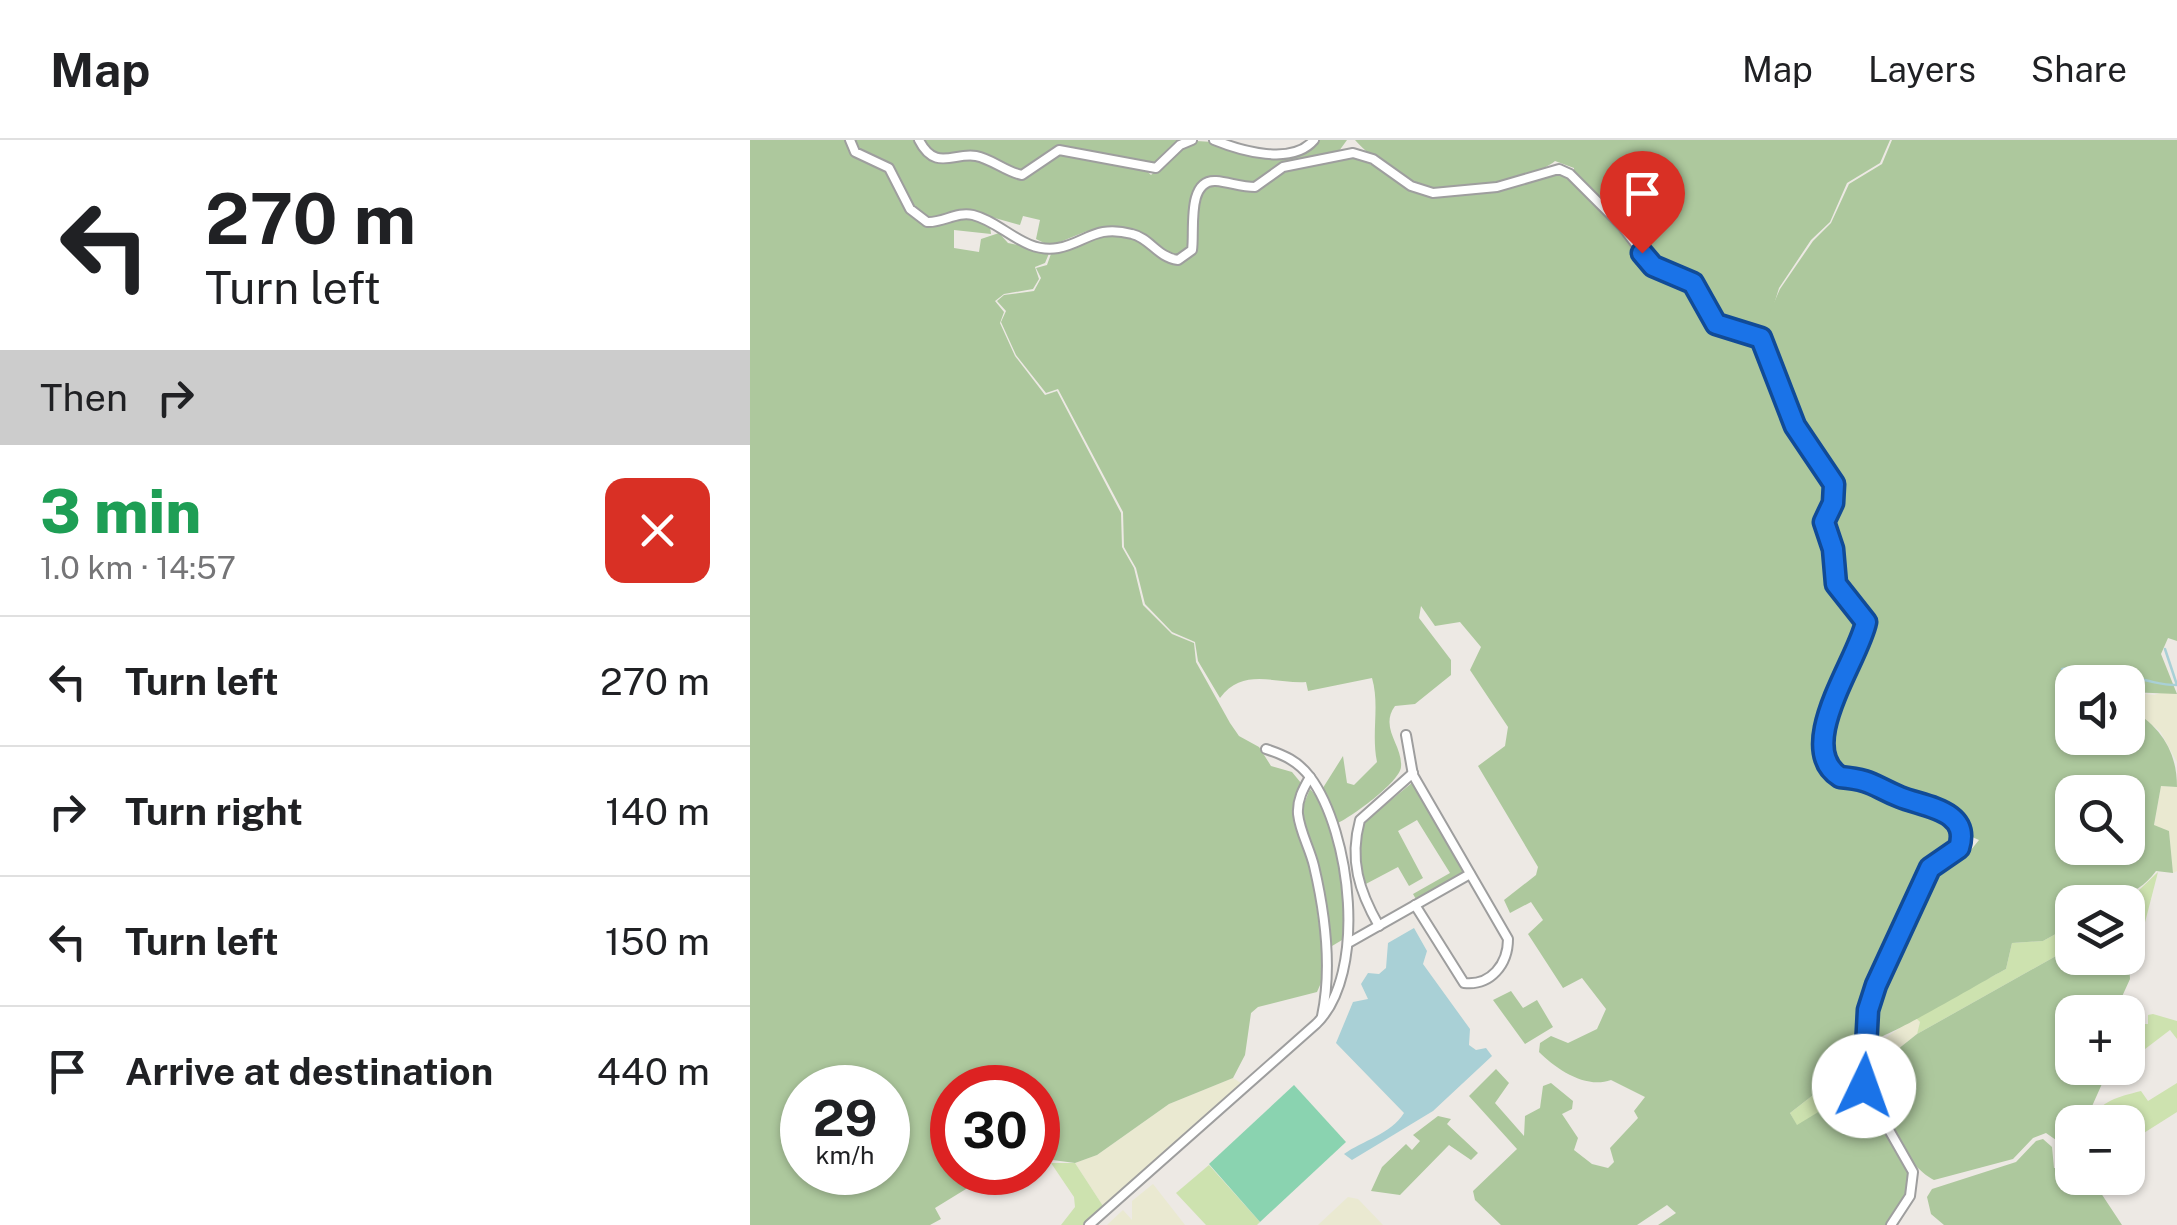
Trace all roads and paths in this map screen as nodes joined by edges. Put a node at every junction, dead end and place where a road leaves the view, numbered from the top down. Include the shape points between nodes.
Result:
1 (850, 140) edge
2 (919, 140) edge
3 (1192, 140) edge
4 (1214, 140) edge
5 (1314, 140) edge
6 (1350, 142) edge
7 (1353, 153) junction
8 (1406, 736) dead end
9 (1266, 749) dead end
10 (1413, 773) junction
11 (1310, 777) junction
12 (1470, 874) junction
13 (1415, 906) junction
14 (1378, 926) junction
15 (1350, 942) junction
16 (1322, 1018) junction
17 (1089, 1225) edge
18 (1891, 1225) edge

1 - 7 street via 854,152 889,168 910,209 927,222 969,214 1020,242 1046,248 1088,234 1127,232 1178,260 1192,250 1194,202 1208,182 1256,187 1283,167
2 - 3 street via 945,160 973,155 1022,175 1060,150 1151,169
4 - 5 street via 1250,154 1299,151
6 - 7 street
7 - 18 street via 1434,193 1566,171 1653,266 1693,283 1716,324 1756,336 1766,347 1795,426 1834,484 1824,522 1836,584 1866,622 1824,725 1831,769 1944,811 1962,842 1930,868 1868,1010 1864,1086 1913,1172 1910,1196
8 - 10 street
9 - 11 street via 1288,757
10 - 12 street
10 - 14 street via 1357,830 1356,876
11 - 15 street via 1334,832
11 - 16 street via 1298,814 1315,869 1325,942
12 - 13 street
12 - 13 street via 1508,939 1500,968 1484,980 1460,979
13 - 14 street
14 - 15 street
15 - 16 street via 1338,995
16 - 17 street

